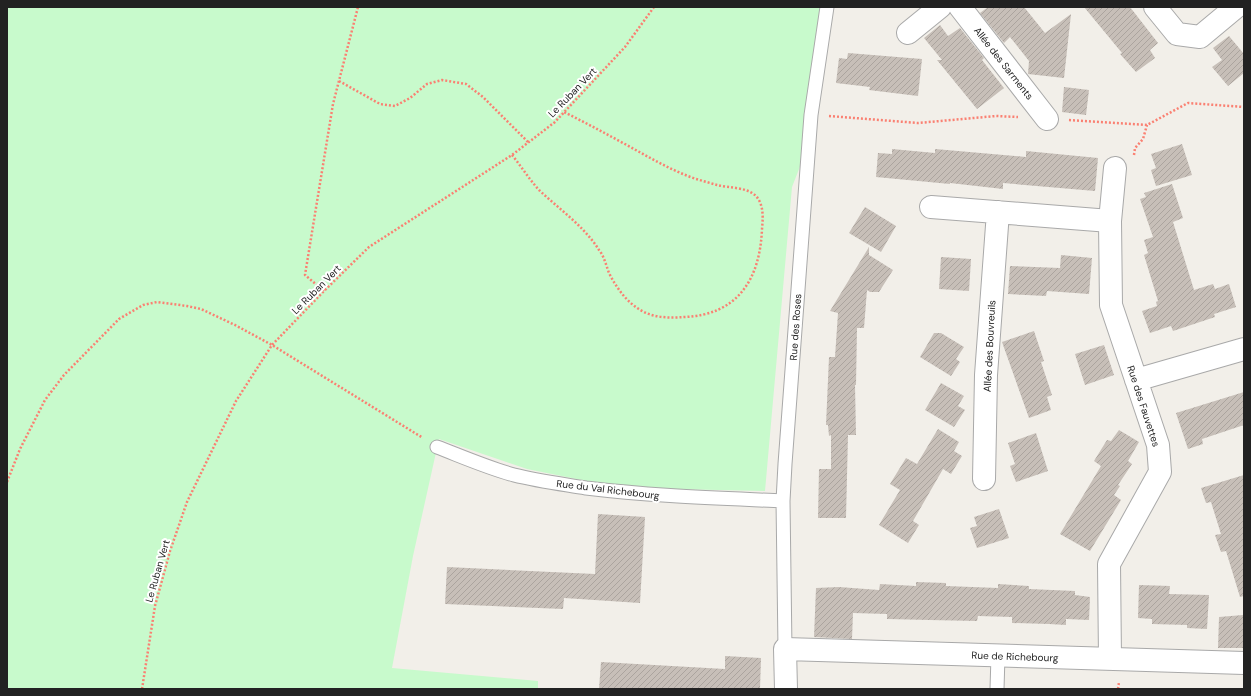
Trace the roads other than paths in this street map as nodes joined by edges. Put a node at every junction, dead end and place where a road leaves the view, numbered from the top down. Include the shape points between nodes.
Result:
1 (826, 7) edge
2 (940, 7) edge
3 (960, 7) edge
4 (1155, 7) edge
5 (1236, 7) edge
6 (908, 33) dead end
7 (1048, 119) dead end
8 (1115, 168) dead end
9 (931, 207) dead end
10 (998, 212) junction
11 (1110, 221) junction
12 (1244, 349) edge
13 (1136, 380) junction
14 (437, 447) road end
15 (984, 479) dead end
16 (783, 501) junction
17 (785, 649) junction
18 (998, 656) junction
19 (1110, 659) junction
20 (1244, 663) edge
21 (786, 689) edge
22 (997, 689) edge

1 - 16 lane, Rue des Roses via 811,115
2 - 6 street
3 - 7 street, Allée des Sarments
4 - 5 street via 1177,34 1200,37
8 - 11 street, Rue des Fauvettes
9 - 10 street
10 - 11 street
10 - 15 street, Allée des Bouvreuils via 986,375
11 - 13 street, Rue des Fauvettes via 1111,305
12 - 13 street
13 - 19 street, Rue des Fauvettes via 1158,445 1160,472 1109,564
14 - 16 lane, Rue du Val Richebourg via 507,473 552,483 662,496
16 - 17 lane, Rue des Roses
17 - 18 street, Rue de Richebourg
17 - 21 street
18 - 19 street, Rue de Richebourg
18 - 22 lane
19 - 20 street, Rue de Richebourg

